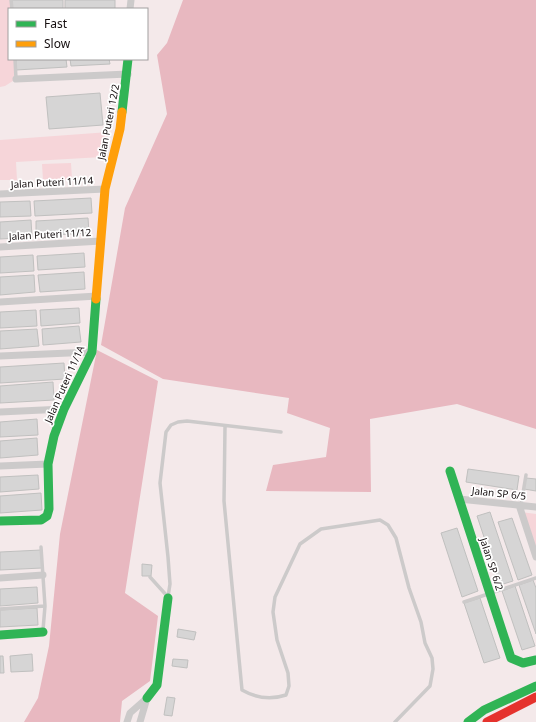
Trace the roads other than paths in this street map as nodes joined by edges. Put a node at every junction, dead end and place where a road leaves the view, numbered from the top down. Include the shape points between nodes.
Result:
1 (15, 60) edge
2 (128, 60) edge
3 (128, 74) junction
4 (16, 79) joint
5 (105, 189) junction
6 (0, 194) edge
7 (101, 241) junction
8 (0, 247) edge
9 (97, 296) junction
10 (0, 302) edge
11 (92, 352) junction
12 (0, 356) edge
13 (64, 409) junction
14 (0, 412) edge
15 (225, 427) junction
16 (281, 432) dead end
17 (48, 464) junction
18 (0, 466) edge
19 (450, 471) dead end
20 (526, 475) dead end
21 (459, 499) junction
22 (520, 505) junction
23 (536, 507) edge
24 (0, 521) edge
25 (42, 547) dead end
26 (536, 557) edge
27 (43, 575) junction
28 (150, 577) dead end
29 (0, 578) edge
30 (536, 578) edge
31 (490, 592) junction
32 (168, 598) junction
33 (464, 602) dead end
34 (45, 606) junction
35 (0, 609) edge
36 (43, 632) joint
37 (0, 635) edge
38 (536, 660) edge
39 (536, 686) edge
40 (536, 697) edge
41 (147, 698) junction
42 (127, 722) edge
43 (140, 722) edge
44 (395, 722) edge
45 (468, 722) edge
46 (487, 722) edge

1 - 4 lane
2 - 3 street, Jalan Puteri 12/2
3 - 4 street
3 - 5 street, Jalan Puteri 12/2 via 120,129
5 - 6 street, Jalan Puteri 11/14
5 - 7 street, Jalan Puteri 11/1A
7 - 8 street, Jalan Puteri 11/12
7 - 9 street, Jalan Puteri 11/1A
9 - 10 street
9 - 11 street, Jalan Puteri 11/1A
11 - 12 street
11 - 13 street, Jalan Puteri 11/1A
13 - 14 street
13 - 17 street, Jalan Puteri 11/1A via 54,436
15 - 16 lane
15 - 32 lane via 178,422 171,424 166,432 160,483 170,584
15 - 44 lane via 224,500 242,690 250,695 275,699 286,695 289,686 288,673 277,640 273,612 275,597 300,544 321,529 380,520 388,525 396,538 425,643 432,658 433,669 430,686
17 - 18 street
17 - 24 street, Jalan Puteri 11/1A via 47,516 41,520
19 - 21 street, Jalan SP 6/2
20 - 22 lane
21 - 22 street, Jalan SP 6/5
21 - 31 street, Jalan SP 6/2
22 - 23 street, Jalan SP 6/5
22 - 26 street
25 - 27 lane
27 - 29 street
27 - 34 lane
28 - 32 lane
30 - 31 lane
31 - 33 lane
31 - 38 street, Jalan SP 6/2 via 511,658 515,662 525,664
32 - 41 street via 157,685
34 - 35 lane
34 - 36 lane
36 - 37 street
39 - 45 street via 484,710
40 - 46 street
41 - 42 street via 130,712
41 - 43 street

